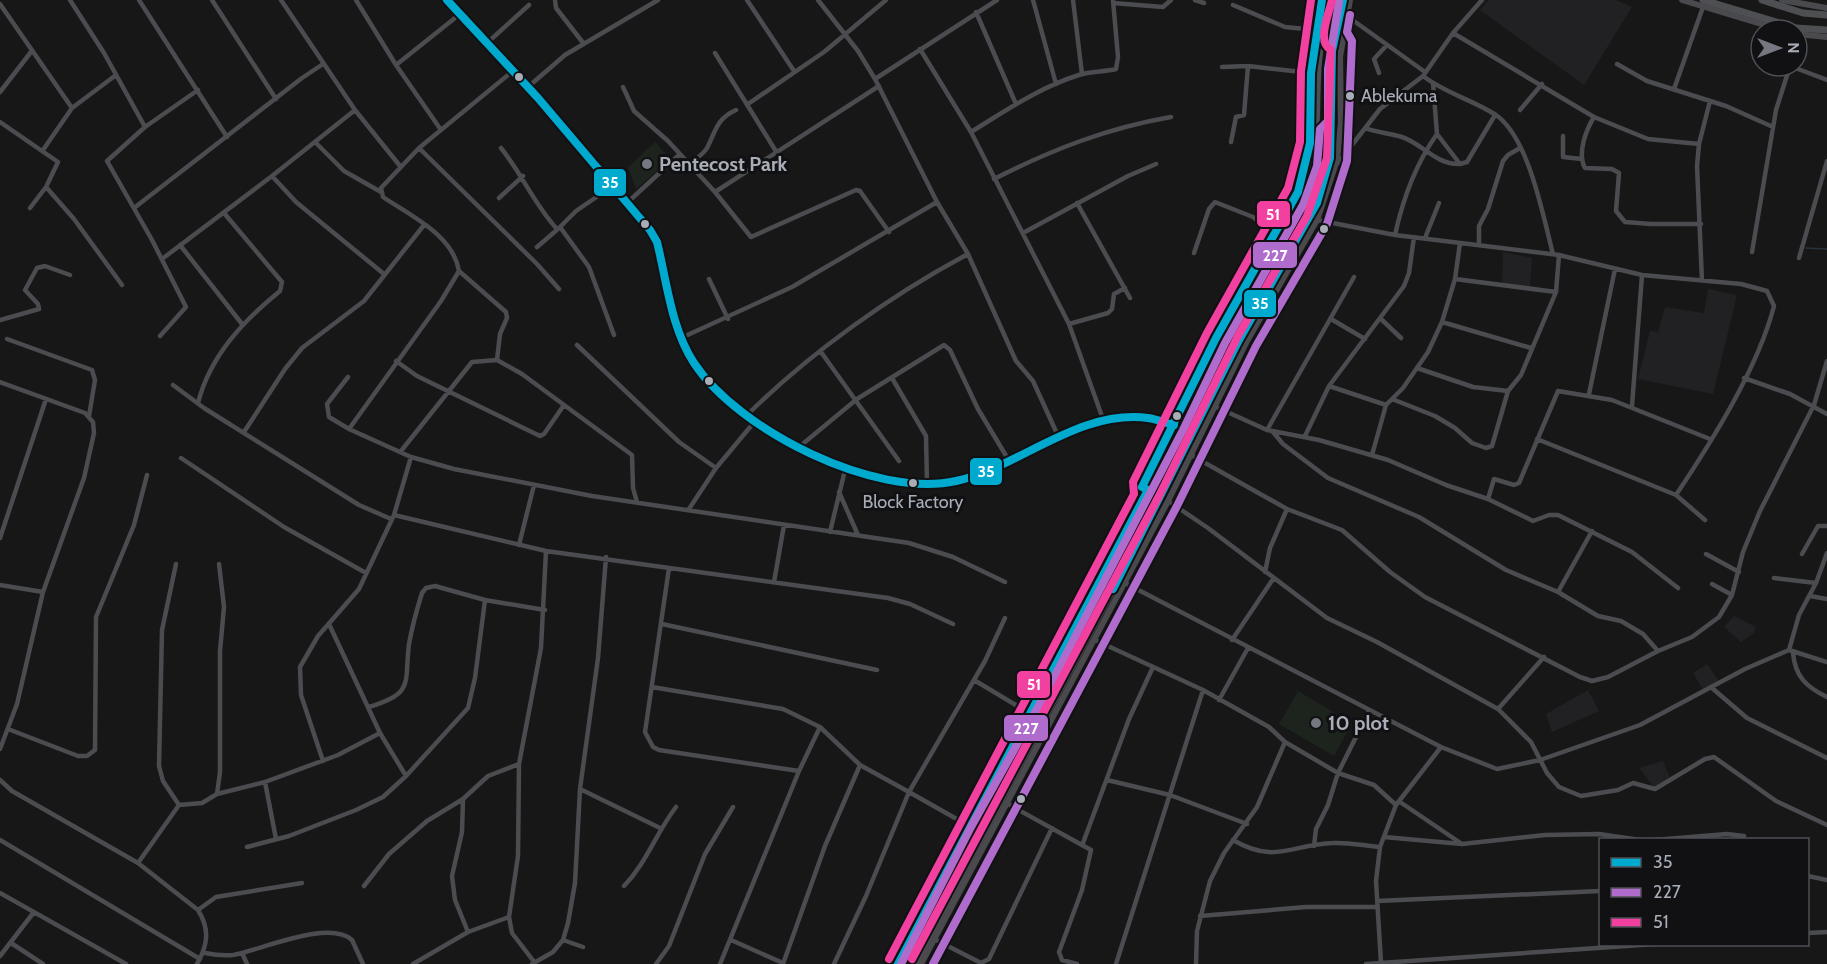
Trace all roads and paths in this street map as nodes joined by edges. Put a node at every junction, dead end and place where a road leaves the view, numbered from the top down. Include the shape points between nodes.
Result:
1 (70, 0) edge
2 (139, 0) edge
3 (212, 0) edge
4 (281, 0) edge
5 (356, 0) edge
6 (447, 0) edge
7 (555, 0) edge
8 (658, 0) edge
9 (747, 0) edge
10 (818, 0) edge
11 (886, 0) edge
12 (997, 0) edge
13 (1033, 0) edge
14 (1073, 0) edge
15 (1172, 0) edge
16 (1195, 0) edge
17 (1322, 0) edge
18 (1329, 0) edge
19 (1343, 0) edge
20 (1350, 0) edge
21 (1482, 0) edge
22 (1682, 0) edge
23 (1762, 0) edge
24 (1782, 0) edge
25 (1113, 1) edge
26 (1204, 3) dead end
27 (1703, 3) edge
28 (0, 4) edge
29 (529, 5) dead end
30 (1233, 5) dead end
31 (1827, 8) edge
32 (976, 12) junction
33 (460, 14) junction
34 (1827, 15) edge
35 (1347, 16) junction
36 (1752, 18) edge
37 (1809, 29) edge
38 (1316, 30) junction
39 (1827, 30) edge
40 (844, 33) junction
41 (1453, 33) junction
42 (1809, 36) edge
43 (1827, 37) edge
44 (1338, 41) junction
45 (487, 43) junction
46 (584, 44) junction
47 (1386, 46) junction
48 (920, 49) junction
49 (31, 52) junction
50 (715, 53) dead end
51 (323, 64) junction
52 (1617, 64) dead end
53 (396, 65) junction
54 (1248, 66) junction
55 (1222, 67) dead end
56 (513, 71) junction
57 (794, 71) junction
58 (1311, 73) junction
59 (1379, 73) dead end
60 (1082, 74) junction
61 (1424, 74) junction
62 (1809, 74) edge
63 (116, 75) junction
64 (1787, 78) edge
65 (875, 79) junction
66 (1827, 81) edge
67 (1433, 83) junction
68 (1056, 84) junction
69 (1542, 84) junction
70 (879, 86) junction
71 (528, 87) junction
72 (623, 87) dead end
73 (1674, 89) junction
74 (198, 90) junction
75 (0, 92) edge
76 (276, 99) junction
77 (1710, 101) junction
78 (748, 104) junction
79 (1016, 104) junction
80 (72, 108) junction
81 (736, 110) dead end
82 (1520, 110) dead end
83 (355, 111) junction
84 (1495, 115) junction
85 (1171, 117) dead end
86 (1594, 117) junction
87 (1314, 118) junction
88 (0, 122) edge
89 (145, 127) junction
90 (1773, 127) junction
91 (1365, 128) junction
92 (441, 130) junction
93 (971, 132) junction
94 (1437, 134) junction
95 (1563, 136) dead end
96 (227, 137) junction
97 (315, 142) junction
98 (1231, 142) dead end
99 (1699, 144) junction
100 (1520, 147) junction
101 (419, 148) junction
102 (501, 148) dead end
103 (43, 150) junction
104 (1425, 151) junction
105 (777, 153) junction
106 (679, 155) junction
107 (1582, 159) junction
108 (1827, 161) edge
109 (1156, 164) dead end
110 (1336, 164) junction
111 (1460, 164) junction
112 (688, 165) junction
113 (400, 166) junction
114 (272, 176) junction
115 (523, 176) junction
116 (994, 179) junction
117 (614, 185) junction
118 (46, 187) junction
119 (381, 192) junction
120 (715, 192) junction
121 (499, 198) dead end
122 (628, 202) junction
123 (937, 202) junction
124 (1077, 203) junction
125 (1439, 203) dead end
126 (30, 208) dead end
127 (134, 208) junction
128 (224, 213) junction
129 (1317, 220) junction
130 (1701, 224) junction
131 (424, 225) junction
132 (559, 228) junction
133 (1307, 231) junction
134 (889, 232) junction
135 (1023, 233) junction
136 (1395, 234) junction
137 (1275, 235) junction
138 (1414, 237) junction
139 (1425, 238) junction
140 (1460, 243) junction
141 (1479, 244) junction
142 (180, 245) junction
143 (537, 248) dead end
144 (1752, 252) dead end
145 (1194, 253) dead end
146 (968, 254) junction
147 (1552, 254) junction
148 (1560, 255) junction
149 (1799, 258) dead end
150 (162, 259) junction
151 (1615, 269) junction
152 (459, 271) junction
153 (384, 274) junction
154 (70, 275) dead end
155 (1642, 275) junction
156 (1354, 277) dead end
157 (709, 279) dead end
158 (1455, 279) junction
159 (1702, 281) junction
160 (122, 285) dead end
161 (1125, 288) junction
162 (559, 289) dead end
163 (1556, 292) junction
164 (1130, 298) dead end
165 (728, 319) junction
166 (1331, 319) junction
167 (0, 320) edge
168 (1381, 320) junction
169 (1442, 322) junction
170 (242, 324) junction
171 (1070, 324) junction
172 (615, 335) dead end
173 (160, 336) dead end
174 (681, 338) junction
175 (1401, 338) dead end
176 (7, 339) dead end
177 (1365, 339) junction
178 (1219, 340) junction
179 (577, 345) dead end
180 (1531, 348) junction
181 (821, 352) junction
182 (497, 360) junction
183 (396, 361) junction
184 (1827, 361) edge
185 (1417, 368) junction
186 (348, 377) dead end
187 (892, 378) junction
188 (1744, 378) junction
189 (0, 382) edge
190 (173, 385) dead end
191 (1329, 386) junction
192 (448, 390) junction
193 (1508, 391) junction
194 (1589, 394) junction
195 (46, 399) junction
196 (857, 399) junction
197 (1392, 399) junction
198 (198, 403) junction
199 (564, 405) junction
200 (1386, 405) junction
201 (1814, 405) junction
202 (1214, 406) junction
203 (1632, 406) junction
204 (748, 414) junction
205 (1827, 414) edge
206 (89, 416) junction
207 (756, 420) junction
208 (1104, 422) junction
209 (1174, 425) junction
210 (349, 429) junction
211 (1270, 431) junction
212 (244, 432) junction
213 (1305, 436) junction
214 (1059, 438) junction
215 (1537, 439) junction
216 (1710, 439) junction
217 (799, 447) junction
218 (400, 451) junction
219 (1191, 455) junction
220 (1372, 455) junction
221 (411, 457) junction
222 (181, 458) dead end
223 (1008, 459) junction
224 (899, 461) dead end
225 (846, 466) junction
226 (716, 468) junction
227 (147, 475) dead end
228 (534, 485) junction
229 (927, 485) junction
230 (1145, 489) junction
231 (839, 492) junction
232 (1676, 495) junction
233 (1488, 499) junction
234 (1168, 501) junction
235 (638, 502) junction
236 (689, 509) junction
237 (1287, 509) junction
238 (392, 517) junction
239 (1705, 520) dead end
240 (784, 525) junction
241 (1827, 526) edge
242 (1592, 531) junction
243 (830, 532) junction
244 (858, 535) junction
245 (0, 538) edge
246 (519, 545) junction
247 (546, 551) junction
248 (1706, 554) dead end
249 (1802, 554) dead end
250 (606, 557) junction
251 (1826, 557) edge
252 (176, 564) dead end
253 (219, 564) dead end
254 (669, 568) junction
255 (1265, 572) junction
256 (1739, 572) junction
257 (366, 573) junction
258 (1774, 578) dead end
259 (1273, 579) junction
260 (774, 582) junction
261 (1005, 582) dead end
262 (1125, 583) junction
263 (1816, 583) junction
264 (1712, 584) dead end
265 (0, 585) edge
266 (1678, 588) dead end
267 (43, 592) junction
268 (1558, 592) junction
269 (1732, 595) junction
270 (1810, 596) junction
271 (1827, 599) edge
272 (485, 600) junction
273 (545, 610) junction
274 (1005, 618) dead end
275 (329, 624) junction
276 (662, 624) junction
277 (953, 624) dead end
278 (1095, 640) junction
279 (1232, 640) junction
280 (1248, 648) junction
281 (1658, 651) junction
282 (1791, 651) junction
283 (1544, 657) junction
284 (1827, 662) edge
285 (1153, 667) junction
286 (877, 670) dead end
287 (974, 680) junction
288 (652, 687) junction
289 (1712, 688) junction
290 (1203, 690) junction
291 (1827, 697) edge
292 (1219, 700) junction
293 (369, 707) junction
294 (1024, 710) junction
295 (1498, 710) junction
296 (1369, 711) junction
297 (820, 727) junction
298 (8, 729) junction
299 (380, 733) junction
300 (1285, 742) junction
301 (1441, 747) junction
302 (0, 749) edge
303 (1012, 749) junction
304 (1827, 758) edge
305 (1023, 759) junction
306 (1540, 760) junction
307 (323, 761) junction
308 (519, 764) junction
309 (860, 765) junction
310 (799, 771) junction
311 (1338, 773) junction
312 (406, 776) junction
313 (1107, 780) junction
314 (265, 782) junction
315 (0, 784) edge
316 (580, 789) junction
317 (909, 792) junction
318 (217, 794) junction
319 (1170, 795) junction
320 (464, 799) junction
321 (1006, 803) junction
322 (1398, 804) junction
323 (179, 805) junction
324 (676, 807) dead end
325 (733, 807) dead end
326 (962, 822) junction
327 (1247, 824) junction
328 (1827, 825) edge
329 (660, 828) junction
330 (1052, 828) junction
331 (1744, 836) dead end
332 (1384, 837) junction
333 (1626, 838) edge
334 (1676, 838) edge
335 (276, 839) junction
336 (0, 840) edge
337 (1233, 840) junction
338 (1083, 843) junction
339 (1462, 844) junction
340 (247, 846) dead end
341 (1314, 846) junction
342 (1380, 847) junction
343 (138, 863) junction
344 (1809, 876) edge
345 (1827, 880) edge
346 (302, 883) dead end
347 (364, 886) dead end
348 (624, 886) dead end
349 (1599, 891) edge
350 (0, 892) edge
351 (1376, 904) junction
352 (945, 908) junction
353 (198, 910) junction
354 (34, 912) junction
355 (1200, 916) junction
356 (509, 917) junction
357 (468, 932) junction
358 (1827, 932) edge
359 (1809, 933) edge
360 (934, 939) junction
361 (563, 940) junction
362 (731, 940) junction
363 (11, 943) junction
364 (1643, 946) edge
365 (583, 947) dead end
366 (205, 953) junction
367 (242, 953) junction
368 (894, 953) junction
369 (0, 956) edge
370 (900, 961) edge
371 (199, 962) edge
372 (1381, 963) edge
373 (43, 964) edge
374 (126, 964) edge
375 (247, 964) edge
376 (363, 964) edge
377 (413, 964) edge
378 (534, 964) edge
379 (655, 964) edge
380 (720, 964) edge
381 (783, 964) edge
382 (834, 964) edge
383 (889, 964) edge
384 (914, 964) edge
385 (921, 964) edge
386 (1077, 964) edge
387 (1116, 964) edge
388 (1196, 964) edge
389 (1366, 964) edge

1 - 63 street
2 - 74 street
3 - 76 street
4 - 51 street
5 - 53 street
6 - 33 street
7 - 46 street via 556,8
8 - 46 street
9 - 57 street
10 - 40 street
11 - 40 street
12 - 32 street
13 - 68 street
14 - 60 street
15 - 25 street via 1163,7
16 - 26 street
17 - 38 street
18 - 87 main road via 1320,43
19 - 44 main road
20 - 35 street
21 - 41 street
22 - 27 street
23 - 34 main road via 1803,13
24 - 31 street
25 - 60 street via 1118,67
27 - 36 main road
27 - 73 street
28 - 49 street
29 - 45 street
30 - 38 street via 1285,27
32 - 48 street
32 - 79 street
33 - 45 street
33 - 53 street
35 - 44 street
35 - 47 street
37 - 39 main road
38 - 58 street
40 - 57 street via 824,52
40 - 65 street
41 - 61 street
41 - 69 street
42 - 43 street
44 - 110 street via 1341,123
44 - 133 main road via 1330,158
45 - 56 street
46 - 71 street
47 - 59 street via 1374,59
47 - 61 street
48 - 65 street
48 - 93 street
49 - 75 street
49 - 80 street
50 - 78 street
51 - 76 street
51 - 83 street
52 - 73 street via 1647,81
53 - 92 street
54 - 55 street
54 - 58 street
54 - 98 street via 1244,115 1236,117
56 - 71 street
56 - 92 street
57 - 78 street
58 - 87 street
60 - 68 street
61 - 67 street
61 - 91 street via 1380,110
62 - 66 street
63 - 80 street
63 - 89 street
64 - 90 street
65 - 70 street
67 - 84 street
67 - 94 street
68 - 79 street
69 - 82 street
69 - 86 street
70 - 105 street
70 - 123 street
71 - 117 street
72 - 106 street via 631,107
73 - 77 street
74 - 89 street
74 - 96 street
76 - 96 street
77 - 90 street
77 - 99 street
78 - 105 street
79 - 93 street
80 - 103 street
81 - 112 street via 721,119 706,149
83 - 97 street
83 - 113 street
84 - 100 street
84 - 111 street via 1467,162
85 - 116 street via 1070,142
86 - 99 street via 1648,139
86 - 107 street
87 - 137 street via 1303,178
87 - 178 main road via 1314,163 1302,203
88 - 103 street
89 - 127 street via 107,161
90 - 144 street
91 - 104 street via 1403,137
91 - 110 street
92 - 101 street
93 - 116 street
94 - 104 street
94 - 111 street
95 - 107 street via 1563,157
96 - 127 street
97 - 114 street
97 - 119 street via 344,171
99 - 130 street via 1696,180
100 - 141 street via 1503,161 1479,226
100 - 147 street
101 - 113 street
101 - 162 street
102 - 115 street
103 - 118 street via 58,162
104 - 111 street via 1449,165
104 - 136 street
105 - 120 street
106 - 112 street
106 - 122 street
107 - 130 street via 1585,168 1619,173 1616,211 1625,222
108 - 149 street
109 - 124 street
110 - 129 street
112 - 120 street
113 - 119 street via 383,183
114 - 128 street
114 - 153 street via 296,202
115 - 121 street
115 - 132 street via 533,200
116 - 135 street
117 - 122 street
117 - 132 street
118 - 126 street
118 - 160 street
119 - 131 street
120 - 134 street via 750,237 856,190
122 - 174 street via 657,242
123 - 134 street
123 - 146 street
124 - 135 street
124 - 161 street
125 - 139 street
127 - 150 street
128 - 142 street
128 - 170 street via 282,282 280,291
129 - 133 street
129 - 136 street
130 - 159 street
131 - 152 street via 453,250
131 - 153 street
132 - 143 street
132 - 172 street via 589,267
133 - 202 street
133 - 305 main road via 1239,340
134 - 165 street
135 - 171 street
136 - 138 street
137 - 145 street via 1253,217 1215,202
137 - 178 street
138 - 139 street
138 - 168 street via 1407,279
139 - 140 street
140 - 141 street
140 - 158 street
141 - 147 street
142 - 150 street
142 - 170 street
146 - 181 street via 918,281
146 - 214 street via 1014,356 1033,381
147 - 148 street
148 - 151 street
148 - 163 street
150 - 173 street via 186,309
151 - 155 street
151 - 194 street
152 - 182 street via 506,312
152 - 183 street
153 - 212 street via 364,301 302,348
154 - 167 street via 45,266 37,268 25,290 38,304 37,311
155 - 159 street
155 - 203 street
156 - 166 street
157 - 165 street
158 - 163 street
158 - 169 street
159 - 188 street via 1757,287 1772,297 1770,323
161 - 164 street
161 - 171 street via 1114,294 1108,313
163 - 180 street
165 - 174 street
166 - 177 street
166 - 211 street
168 - 175 street
168 - 177 street
169 - 180 street
169 - 185 street
170 - 198 street via 205,380
171 - 208 street
174 - 204 street via 695,365 714,388
176 - 206 street via 92,370 96,380
177 - 191 street
178 - 209 street
178 - 230 main road
179 - 226 street via 679,442
180 - 193 street via 1521,375
181 - 196 street
181 - 204 street
182 - 192 street via 472,362
182 - 199 street
183 - 192 street
183 - 210 street
184 - 201 street
185 - 193 street via 1473,387
185 - 197 street
186 - 210 street via 331,397 326,410 329,417
187 - 196 street
187 - 223 street via 947,346
187 - 229 street via 926,436
188 - 201 street
188 - 216 street
189 - 195 street
190 - 198 street
191 - 200 street
191 - 213 street
192 - 199 street via 540,436
192 - 218 street
193 - 197 street via 1492,446 1486,448 1472,443 1435,416
194 - 203 street
194 - 215 street via 1558,391
195 - 206 street
195 - 245 street
196 - 217 street
196 - 224 street
197 - 200 street
198 - 212 street
199 - 235 street via 632,455 633,488
200 - 220 street
201 - 205 street
201 - 256 street via 1760,511
202 - 211 street
202 - 219 street
203 - 216 street
204 - 207 street
206 - 267 street via 94,440
207 - 217 street
207 - 226 street
208 - 209 street via 1139,416
208 - 214 street
209 - 230 street
210 - 218 street
211 - 213 street
211 - 268 street via 1328,478 1419,517 1506,570
212 - 238 street via 359,505
213 - 220 street
214 - 223 street
215 - 232 street
215 - 233 street via 1519,483 1494,479
216 - 232 street
217 - 225 street
218 - 221 street
219 - 234 street
219 - 237 street
220 - 233 street
221 - 228 street
221 - 238 street
222 - 257 street via 284,527
223 - 229 street via 956,481
225 - 229 street via 898,482
225 - 231 street
226 - 236 street
227 - 298 street via 134,525 96,617 95,750 78,756
228 - 235 street
228 - 246 street
230 - 294 street
230 - 303 main road
231 - 243 street
231 - 244 street
232 - 239 street
233 - 242 street via 1533,521 1558,515
234 - 255 street
234 - 262 street
235 - 236 street
236 - 240 street
237 - 255 street via 1270,548
237 - 283 street via 1342,530 1425,597
238 - 246 street
238 - 257 street
240 - 243 street
240 - 260 street
241 - 249 street via 1818,526
242 - 266 street via 1632,552
242 - 268 street
243 - 244 street
244 - 261 street via 930,548
246 - 247 street
247 - 250 street
247 - 273 street
248 - 256 street
250 - 254 street
250 - 316 street via 598,658
251 - 263 street
252 - 323 street via 162,630 159,766 163,781
253 - 318 street via 224,607
254 - 260 street
254 - 276 street
255 - 259 street
256 - 269 street
257 - 275 street via 359,589
258 - 263 street
259 - 279 street
259 - 295 street via 1327,618
260 - 277 street via 899,600
262 - 278 street
262 - 279 street
263 - 270 street
264 - 269 street
265 - 267 street
267 - 298 street
268 - 281 street via 1598,616 1621,621 1637,630
269 - 281 street via 1713,624
270 - 271 street
270 - 282 street via 1799,615
272 - 273 street
272 - 293 street via 435,586 426,588 412,631 409,673 401,693
272 - 312 street via 468,708
273 - 308 street via 542,648
274 - 287 street
275 - 293 street
275 - 307 street via 318,636 298,674
276 - 286 street
276 - 288 street
278 - 285 street
278 - 321 street
279 - 280 street
280 - 292 street
280 - 296 street
281 - 283 street via 1592,681
282 - 284 street
282 - 289 street via 1745,669
282 - 291 street via 1803,682
283 - 295 street
285 - 290 street
285 - 313 street
287 - 294 street
287 - 317 street
288 - 297 street via 776,707
288 - 310 street via 645,732 653,747
289 - 304 street via 1747,718
289 - 306 street via 1640,725
290 - 292 street
290 - 319 street
292 - 300 street via 1269,728
293 - 299 street
294 - 326 street
295 - 306 street via 1531,742
296 - 301 street
296 - 311 street
297 - 309 street
297 - 310 street
298 - 302 street
299 - 307 street
299 - 312 street
300 - 311 street
300 - 327 street
301 - 306 street via 1497,769
301 - 322 street
303 - 305 main road
303 - 370 main road
305 - 352 main road
306 - 328 street via 1560,787 1581,796 1618,790 1633,783 1654,789 1714,757 1776,801
307 - 314 street
308 - 320 street via 480,781
308 - 356 street via 518,856
309 - 317 street
309 - 381 street via 825,846
310 - 362 street
311 - 322 street via 1368,782
311 - 341 street via 1316,829
312 - 335 street via 383,797
313 - 319 street
313 - 338 street
314 - 318 street
314 - 335 street
315 - 343 street
316 - 329 street
316 - 361 street via 575,883
317 - 326 street
317 - 382 street
318 - 323 street via 205,802
319 - 327 street
319 - 387 street
320 - 347 street via 427,821 389,854
320 - 357 street via 462,832 452,876 455,900
321 - 330 street
321 - 352 street
322 - 332 street
322 - 339 street
323 - 343 street
324 - 329 street
325 - 379 street via 705,854 673,935
326 - 368 street
327 - 337 street
329 - 348 street via 642,866
330 - 338 street
330 - 360 street via 989,959 981,963
331 - 334 street
332 - 339 street
332 - 342 street
333 - 339 street via 1599,834
335 - 340 street
336 - 371 street
337 - 341 street via 1263,852 1289,852
337 - 355 street via 1210,881
338 - 386 street via 1091,853 1059,952 1062,960
341 - 342 street via 1334,843
342 - 351 street
343 - 353 street
344 - 345 street
346 - 353 street via 216,897
349 - 351 street
350 - 354 street
351 - 355 street
351 - 372 street
352 - 360 street
352 - 384 main road
353 - 366 street via 206,931
354 - 363 street
354 - 374 street
355 - 388 street
356 - 357 street
356 - 378 street via 512,933
357 - 377 street
358 - 359 street
360 - 385 street
361 - 365 street
361 - 378 street
362 - 380 street
362 - 381 street
363 - 369 street
363 - 373 street
364 - 372 street
366 - 367 street
366 - 371 street
367 - 375 street
367 - 376 street via 292,939 337,934 352,940
368 - 370 main road
368 - 383 street
372 - 389 street

